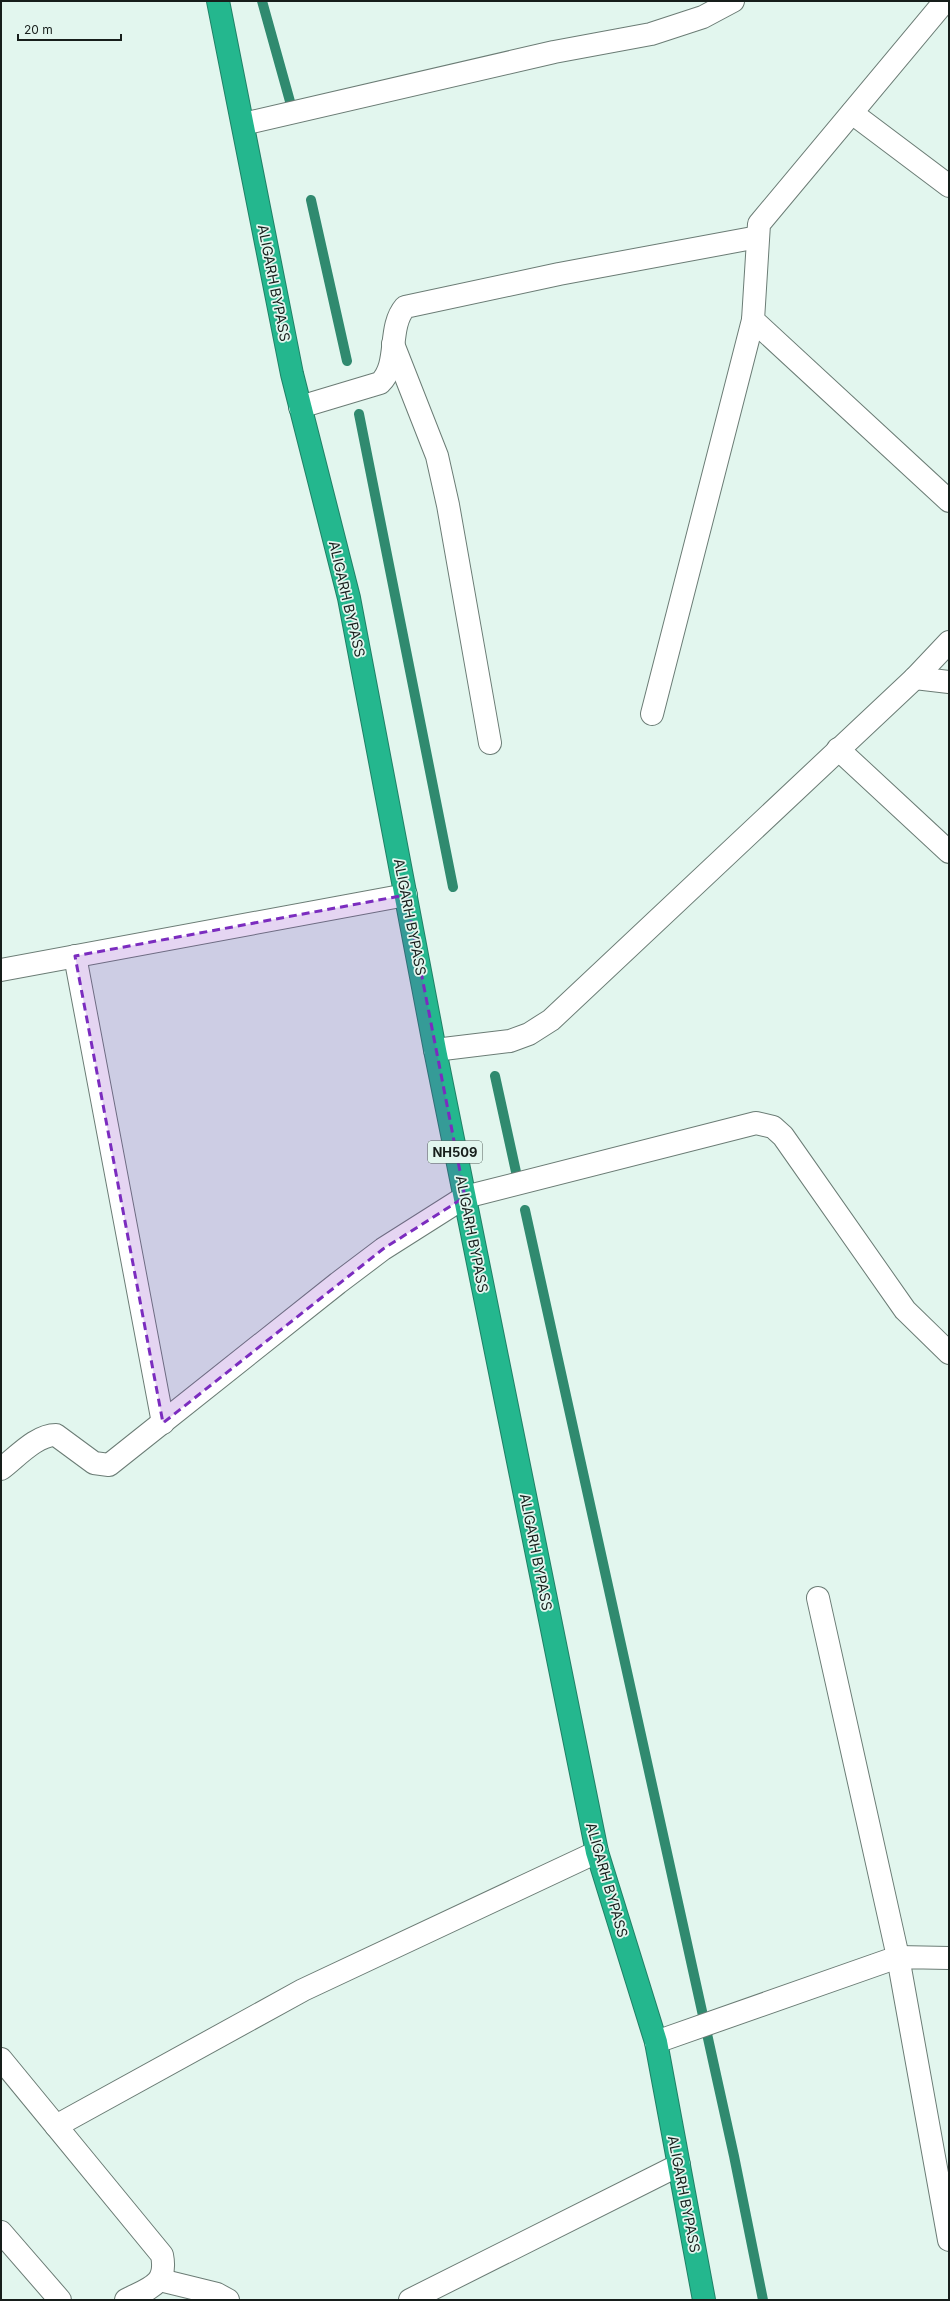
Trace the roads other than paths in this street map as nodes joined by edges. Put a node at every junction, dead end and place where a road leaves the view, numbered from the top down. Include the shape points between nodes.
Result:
1 (218, 1) edge
2 (733, 1) edge
3 (945, 1) edge
4 (852, 113) junction
5 (243, 124) junction
6 (949, 186) edge
7 (758, 238) junction
8 (753, 320) junction
9 (393, 344) junction
10 (300, 407) junction
11 (949, 501) edge
12 (949, 642) edge
13 (915, 678) junction
14 (949, 682) edge
15 (652, 714) dead end
16 (490, 743) dead end
17 (838, 749) junction
18 (949, 852) edge
19 (406, 895) junction
20 (75, 956) junction
21 (1, 970) edge
22 (435, 1050) junction
23 (464, 1197) junction
24 (949, 1353) edge
25 (163, 1423) junction
26 (1, 1469) edge
27 (818, 1598) dead end
28 (596, 1852) junction
29 (898, 1957) junction
30 (949, 1958) edge
31 (656, 2042) junction
32 (1, 2059) edge
33 (56, 2126) junction
34 (679, 2165) junction
35 (1, 2232) edge
36 (949, 2240) edge
37 (160, 2280) junction
38 (60, 2300) edge
39 (126, 2300) edge
40 (228, 2300) edge
41 (410, 2300) edge
42 (704, 2300) edge

1 - 5 highway, ALIGARH BYPASS / NH509
2 - 5 street via 703,17 651,34 554,52
3 - 4 street
4 - 6 street
4 - 7 street via 759,224
5 - 10 highway, ALIGARH BYPASS / NH509
7 - 8 street
7 - 9 street via 559,274 405,307 397,322
8 - 11 street
8 - 15 street
9 - 10 street via 387,376 380,383
9 - 16 street via 437,456
10 - 19 highway, ALIGARH BYPASS / NH509 via 349,598
12 - 13 street
13 - 14 street
13 - 17 street
17 - 18 street
17 - 22 street via 551,1020 529,1034 510,1041
19 - 20 street
19 - 22 highway, ALIGARH BYPASS / NH509
20 - 21 street
20 - 25 street
22 - 23 highway, ALIGARH BYPASS / NH509
23 - 24 street via 749,1124 773,1127 799,1157 905,1310
23 - 25 street via 378,1253
23 - 28 highway, ALIGARH BYPASS / NH509
25 - 26 street via 109,1465 94,1463 56,1435 49,1435 40,1438
27 - 29 street
28 - 31 highway, ALIGARH BYPASS / NH509
28 - 33 street via 303,1990
29 - 30 street
29 - 31 street
29 - 36 street
31 - 34 highway, ALIGARH BYPASS / NH509
32 - 33 street
33 - 37 street via 162,2255 164,2268
34 - 41 street
34 - 42 highway, ALIGARH BYPASS / NH509
35 - 38 street
37 - 39 street
37 - 40 street via 217,2294

